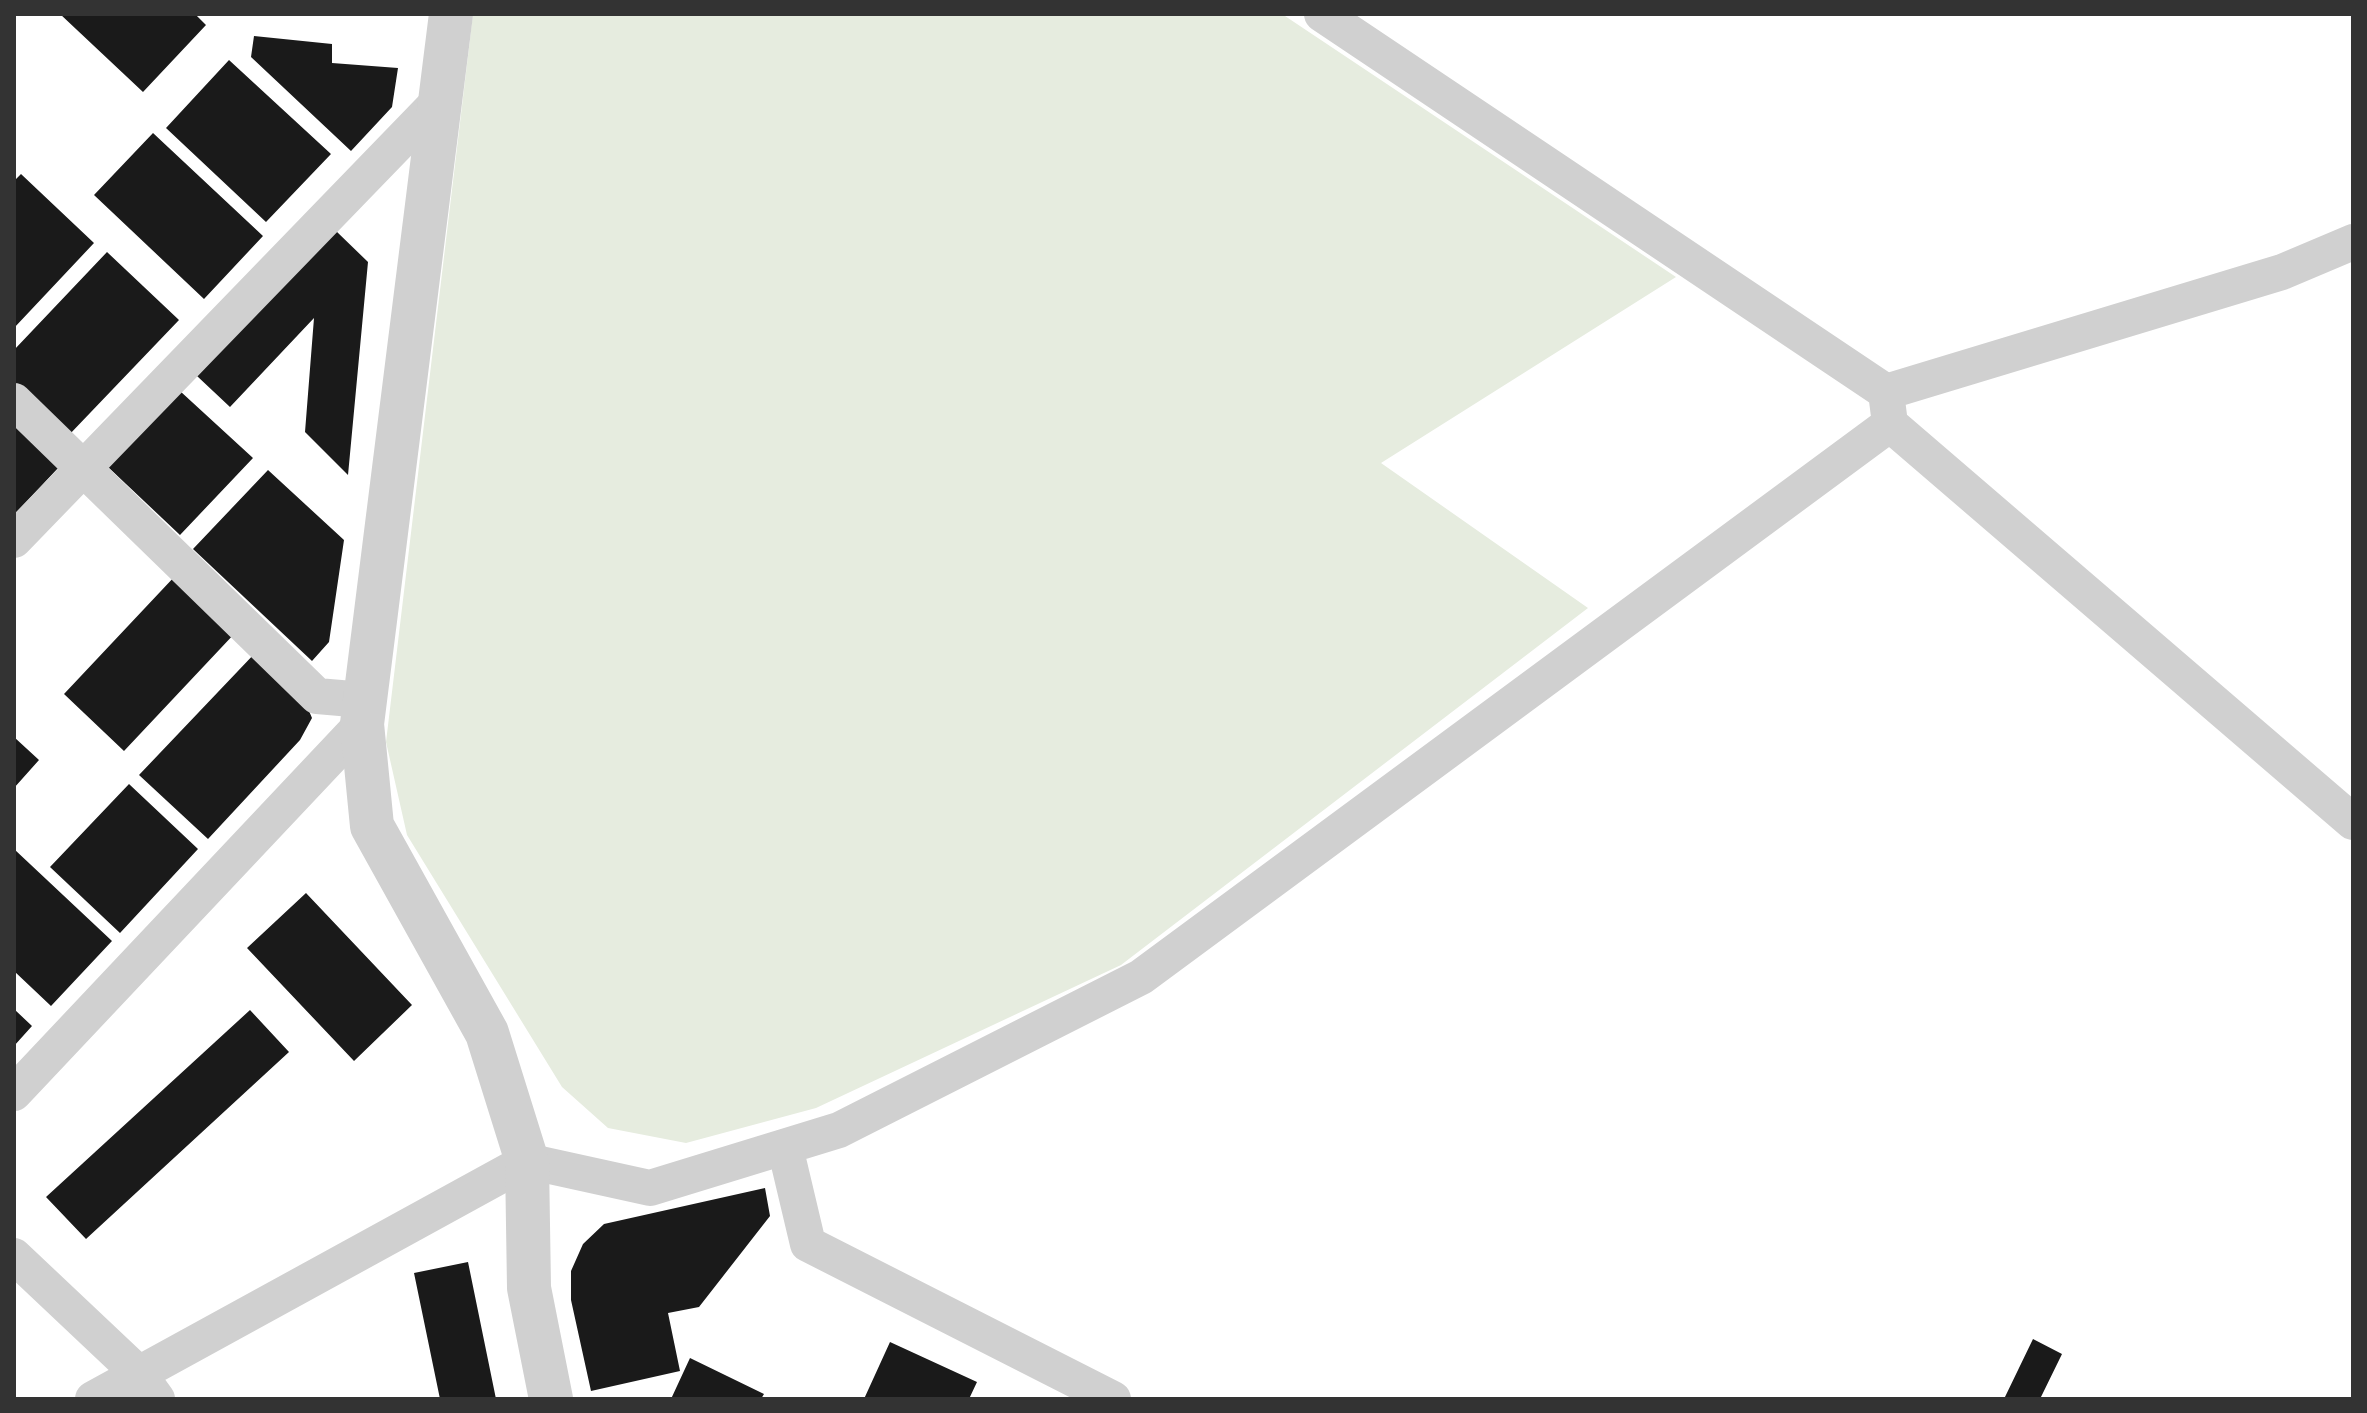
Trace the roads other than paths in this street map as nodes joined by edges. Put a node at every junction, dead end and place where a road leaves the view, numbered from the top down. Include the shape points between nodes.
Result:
1 (451, 14) edge
2 (1322, 14) edge
3 (440, 100) junction
4 (2353, 242) edge
5 (14, 401) edge
6 (1888, 408) junction
7 (83, 469) junction
8 (14, 540) edge
9 (363, 712) junction
10 (2353, 822) edge
11 (14, 1093) edge
12 (785, 1147) junction
13 (527, 1161) junction
14 (14, 1256) edge
15 (148, 1386) edge
16 (93, 1399) edge
17 (551, 1399) edge
18 (1113, 1399) edge

1 - 3 street
2 - 6 street
3 - 7 street
3 - 9 street
4 - 6 street via 2282,272
5 - 7 street
6 - 10 street
6 - 12 street via 1141,977 839,1130
7 - 8 street
7 - 9 street via 317,696
9 - 11 street
9 - 13 street via 372,826 487,1033
12 - 13 street via 650,1188
12 - 18 street via 808,1244
13 - 15 street
13 - 17 street via 529,1288
14 - 15 street
15 - 16 street

